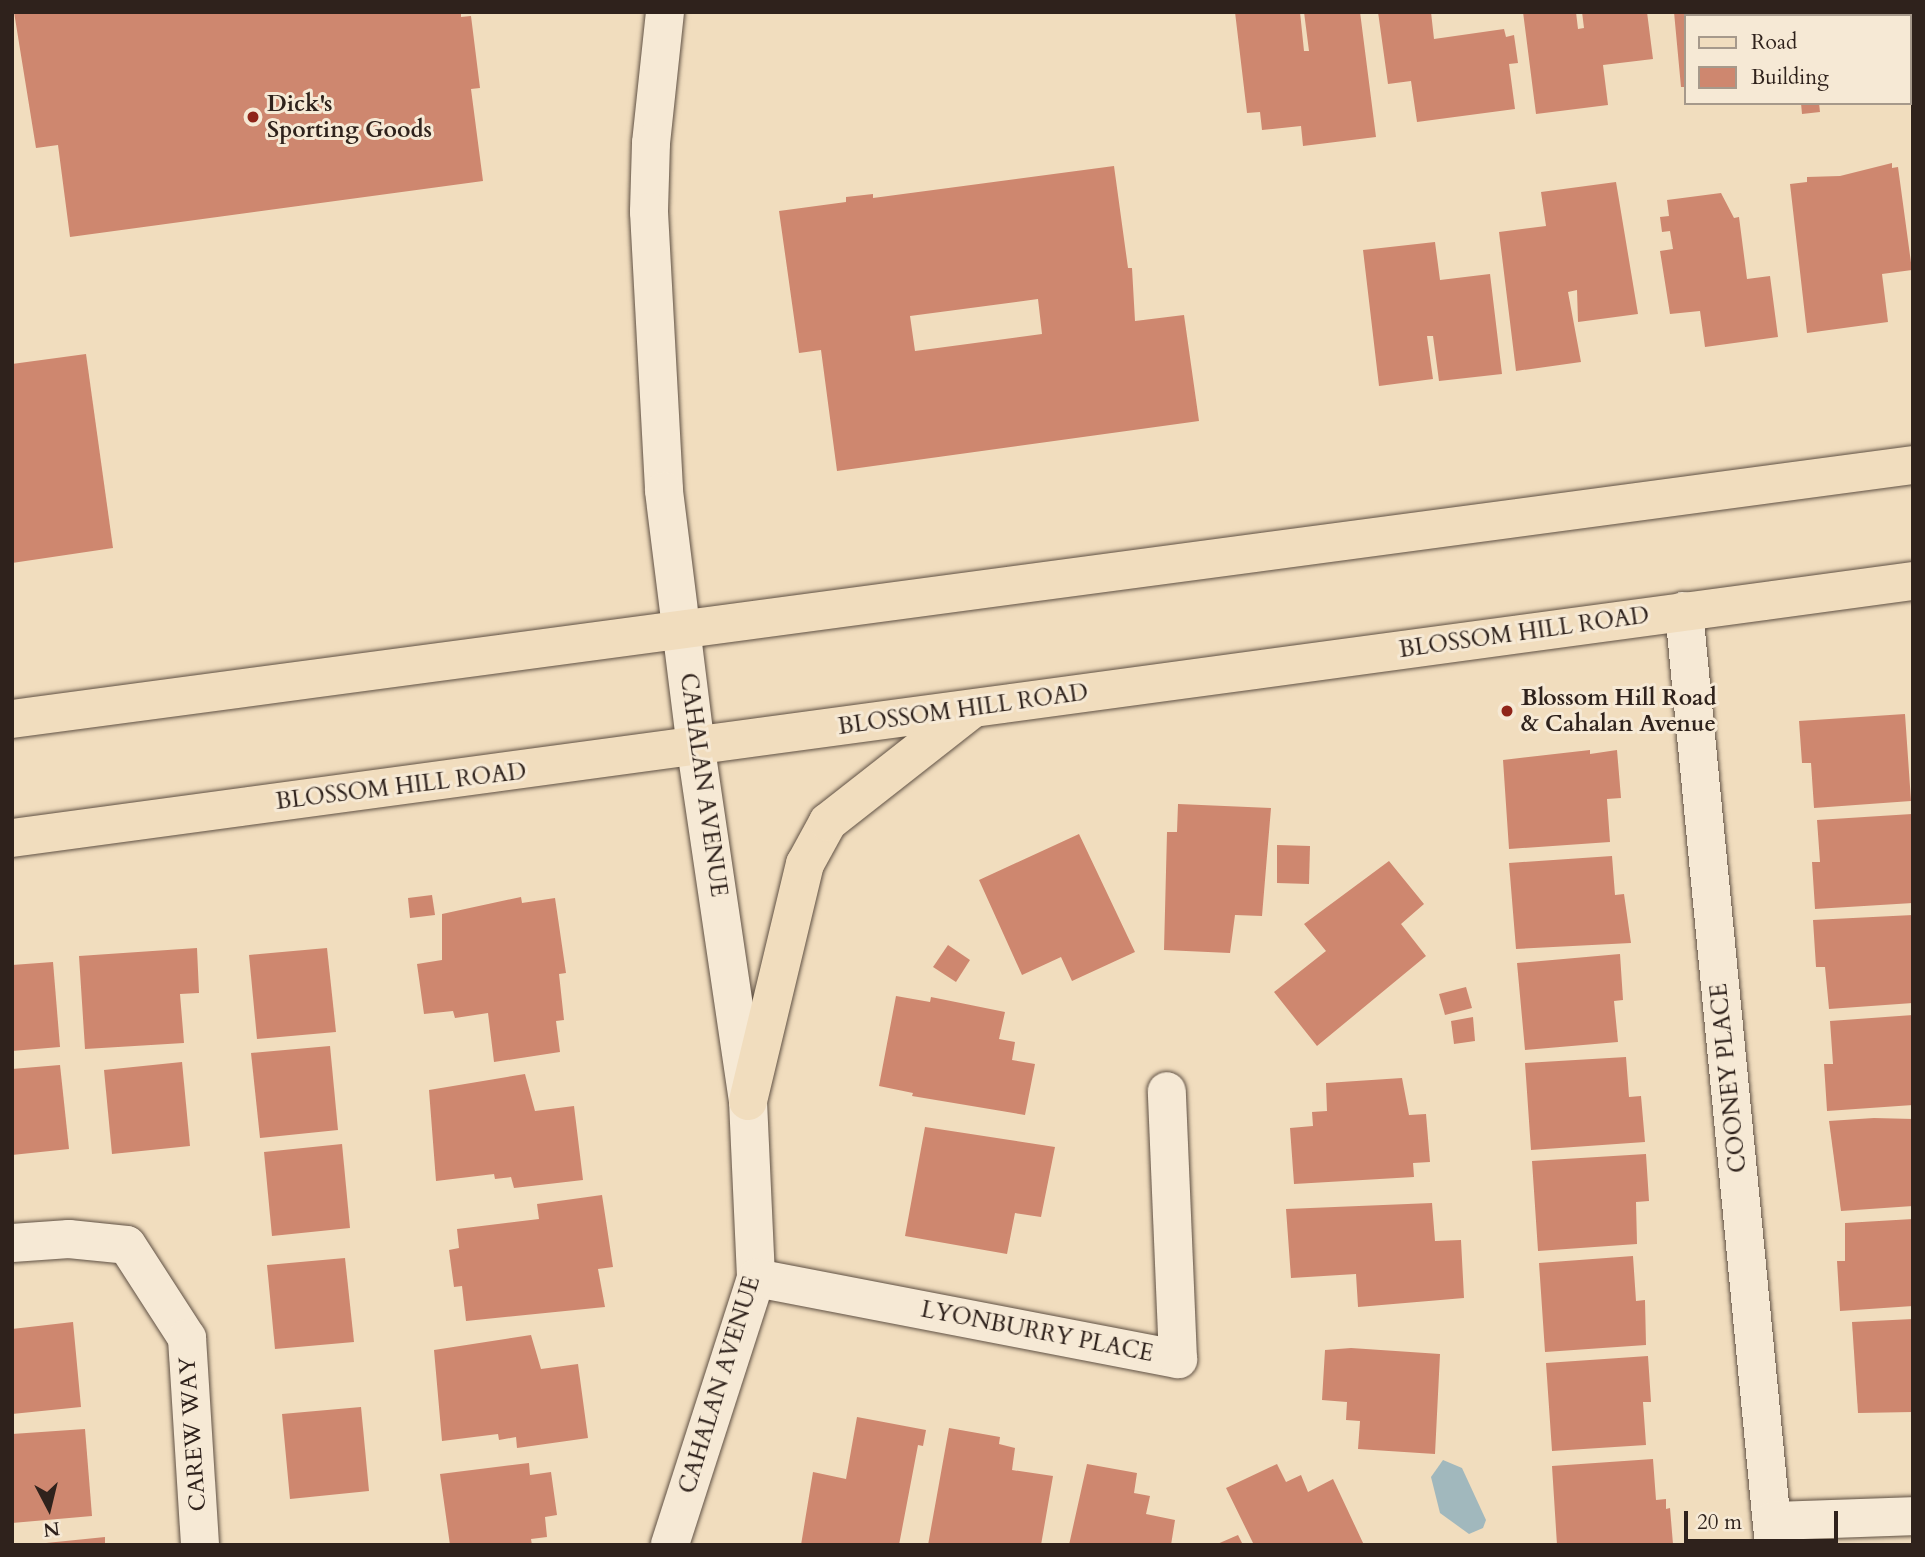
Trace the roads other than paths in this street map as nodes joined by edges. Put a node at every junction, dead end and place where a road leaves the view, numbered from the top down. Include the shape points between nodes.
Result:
1 (664, 12) edge
2 (1913, 465) edge
3 (1913, 581) edge
4 (1684, 611) junction
5 (681, 629) junction
6 (975, 708) junction
7 (12, 719) edge
8 (695, 749) junction
9 (12, 838) edge
10 (1167, 1091) dead end
11 (748, 1101) junction
12 (12, 1243) edge
13 (756, 1278) junction
14 (1913, 1516) edge
15 (1773, 1533) edge
16 (200, 1545) edge
17 (670, 1545) edge

1 - 5 street, CAHALAN AVENUE via 649,212 664,491
2 - 5 main road
3 - 4 main road, BLOSSOM HILL ROAD
4 - 6 main road, BLOSSOM HILL ROAD
4 - 15 street, COONEY PLACE
5 - 7 main road
5 - 8 street, CAHALAN AVENUE
6 - 8 main road, BLOSSOM HILL ROAD
6 - 11 main road via 876,781 822,832 804,863
8 - 9 main road, BLOSSOM HILL ROAD
8 - 11 street, CAHALAN AVENUE
10 - 13 street, LYONBURRY PLACE via 1178,1359
11 - 13 street, CAHALAN AVENUE
12 - 16 street, CAREW WAY via 69,1239 127,1245 187,1338
13 - 17 street, CAHALAN AVENUE
14 - 15 street

